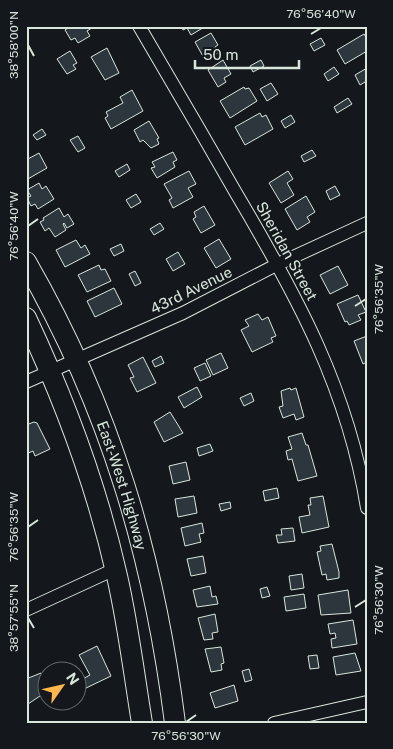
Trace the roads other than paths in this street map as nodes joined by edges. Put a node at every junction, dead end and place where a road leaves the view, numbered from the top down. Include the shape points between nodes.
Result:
1 (139, 26) edge
2 (367, 222) edge
3 (26, 262) edge
4 (278, 264) junction
5 (26, 318) edge
6 (76, 361) junction
7 (50, 372) junction
8 (26, 382) edge
9 (367, 508) edge
10 (115, 569) junction
11 (26, 610) edge
12 (367, 702) edge
13 (142, 723) edge
14 (175, 723) edge
15 (274, 723) edge

1 - 4 street, Sheridan Street
2 - 4 street, 43rd Avenue
3 - 6 main road, East-West Highway via 60,323
4 - 6 street, 43rd Avenue via 231,290
4 - 9 street, Sheridan Street via 340,396 358,458
5 - 7 main road, East-West Highway
6 - 7 street, 43rd Avenue
6 - 14 main road, East-West Highway via 108,435 132,506 162,631
7 - 8 street, 43rd Avenue
7 - 10 main road, East-West Highway via 92,483
10 - 11 street
10 - 13 main road, East-West Highway
12 - 15 street

